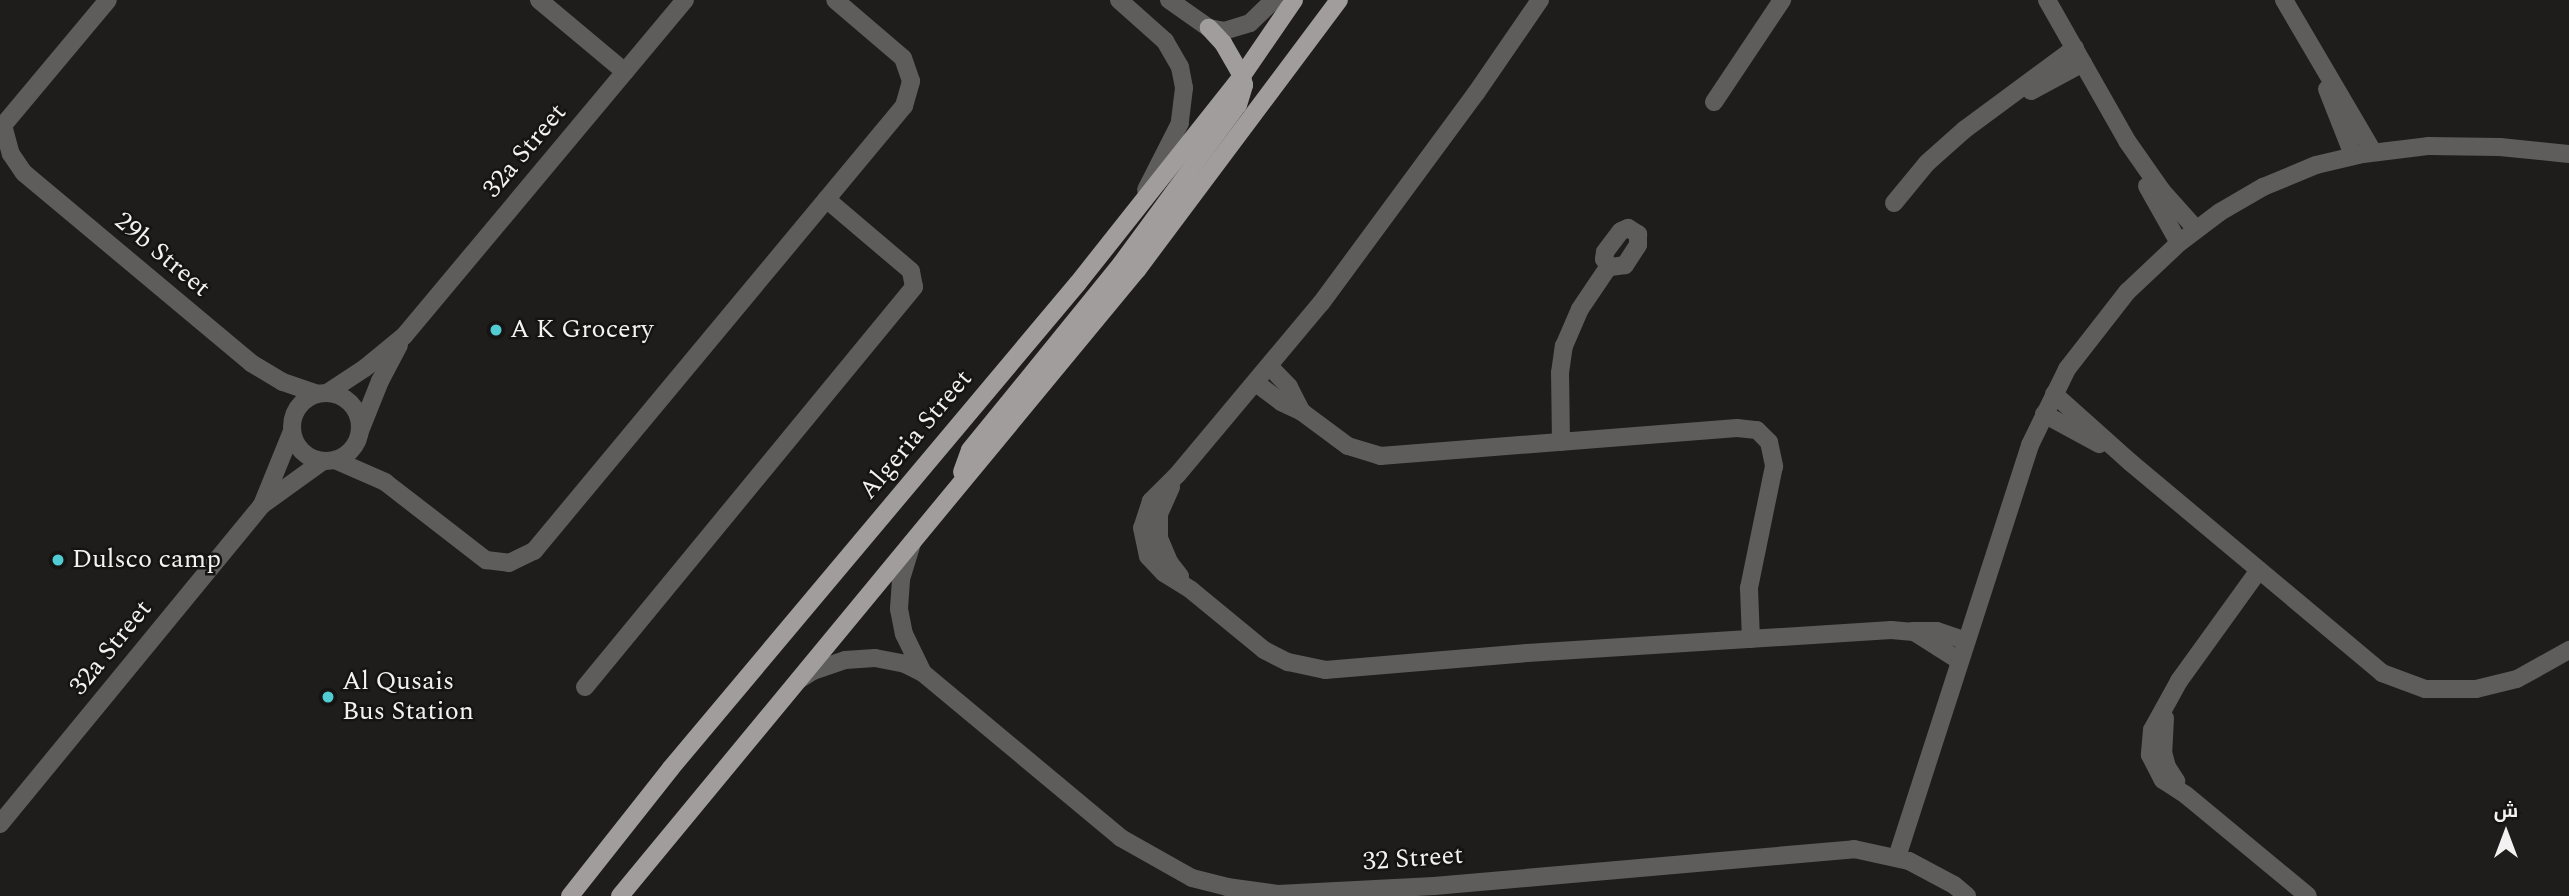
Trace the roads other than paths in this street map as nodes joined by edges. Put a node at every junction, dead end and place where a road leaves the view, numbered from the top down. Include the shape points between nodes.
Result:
1 (108, 0) edge
2 (539, 0) edge
3 (685, 0) edge
4 (835, 0) edge
5 (1119, 0) edge
6 (1169, 0) edge
7 (1274, 0) edge
8 (1294, 0) edge
9 (1339, 0) edge
10 (1540, 0) edge
11 (1782, 0) edge
12 (2047, 0) edge
13 (2284, 0) edge
14 (1209, 28) junction
15 (2079, 55) junction
16 (2319, 62) junction
17 (625, 72) junction
18 (1242, 76) junction
19 (1714, 102) dead end
20 (1, 127) edge
21 (2127, 141) junction
22 (2373, 152) junction
23 (2569, 154) edge
24 (2353, 155) junction
25 (826, 199) junction
26 (1894, 203) dead end
27 (1136, 210) junction
28 (2196, 229) junction
29 (2179, 243) junction
30 (1609, 266) dead end
31 (404, 336) junction
32 (1269, 366) junction
33 (1256, 383) junction
34 (322, 394) junction
35 (2054, 394) junction
36 (1302, 411) junction
37 (2043, 414) junction
38 (292, 431) junction
39 (359, 432) junction
40 (1561, 442) junction
41 (329, 460) junction
42 (2130, 462) junction
43 (957, 485) junction
44 (262, 505) junction
45 (912, 542) junction
46 (2259, 570) junction
47 (1913, 632) junction
48 (1751, 639) junction
49 (1966, 641) junction
50 (2569, 650) edge
51 (1959, 661) junction
52 (923, 673) junction
53 (799, 679) junction
54 (585, 687) dead end
55 (0, 824) edge
56 (1897, 857) junction
57 (570, 896) edge
58 (620, 896) edge
59 (1967, 896) edge
60 (2308, 896) edge

1 - 20 street
2 - 17 street
3 - 17 street, 32a Street
4 - 25 street via 903,58 911,81 904,106
5 - 27 street via 1165,41 1180,67 1184,88 1180,123
6 - 14 street
7 - 14 street via 1244,26 1224,31
8 - 18 main road, Algeria Street
9 - 43 main road via 1137,270
10 - 32 street via 1376,229
11 - 19 street
12 - 15 street
13 - 16 street
14 - 18 main road
15 - 21 street
15 - 26 street via 1989,110 1945,146
16 - 22 street
16 - 24 street
17 - 31 street, 32a Street
18 - 27 main road, Algeria Street
18 - 43 main road via 1238,105 1121,264 970,450
20 - 34 street, 29b Street via 24,173 251,363 283,382
21 - 28 street
21 - 29 street
22 - 23 street via 2464,145
22 - 24 street
24 - 28 street via 2272,183
25 - 41 street via 524,558 502,563 478,557 385,482
25 - 54 street via 911,271 914,287
27 - 57 main road, Algeria Street via 671,768
28 - 29 street
29 - 35 street via 2107,314
30 - 40 street via 1580,309 1564,346
31 - 34 street, 32a Street via 365,368
31 - 39 street, 32a Street
32 - 33 street
32 - 36 street via 1289,387
33 - 36 street via 1280,402
33 - 48 street via 1177,475 1159,514 1159,538 1169,562 1191,590 1264,650 1289,662 1325,670
34 - 38 street via 308,398 295,412
34 - 39 street via 336,395 352,405
35 - 37 street
35 - 42 street
36 - 40 street via 1348,446 1380,456
37 - 42 street
37 - 49 street
38 - 41 street via 300,449
38 - 44 street, 32a Street
39 - 41 street via 351,450
40 - 48 street via 1744,427 1764,435 1773,450 1774,466 1749,588
41 - 44 street, 32a Street
42 - 46 street
43 - 45 main road
44 - 55 street, 32a Street
45 - 52 street, 32 Street via 901,580 899,609 904,634
45 - 53 main road
46 - 50 street via 2369,664 2411,685 2440,690 2497,685 2533,672
46 - 60 street via 2198,652 2169,701 2152,730 2150,755 2158,775
47 - 48 street via 1878,630
47 - 49 street via 1937,631
47 - 51 street
49 - 51 street
51 - 56 street
52 - 53 street, 32 Street via 891,660 860,658 829,664
52 - 56 street, 32 Street via 1121,838 1192,878 1227,887 1278,894 1434,886 1837,849
53 - 58 main road
56 - 59 street, 32 Street via 1930,871

